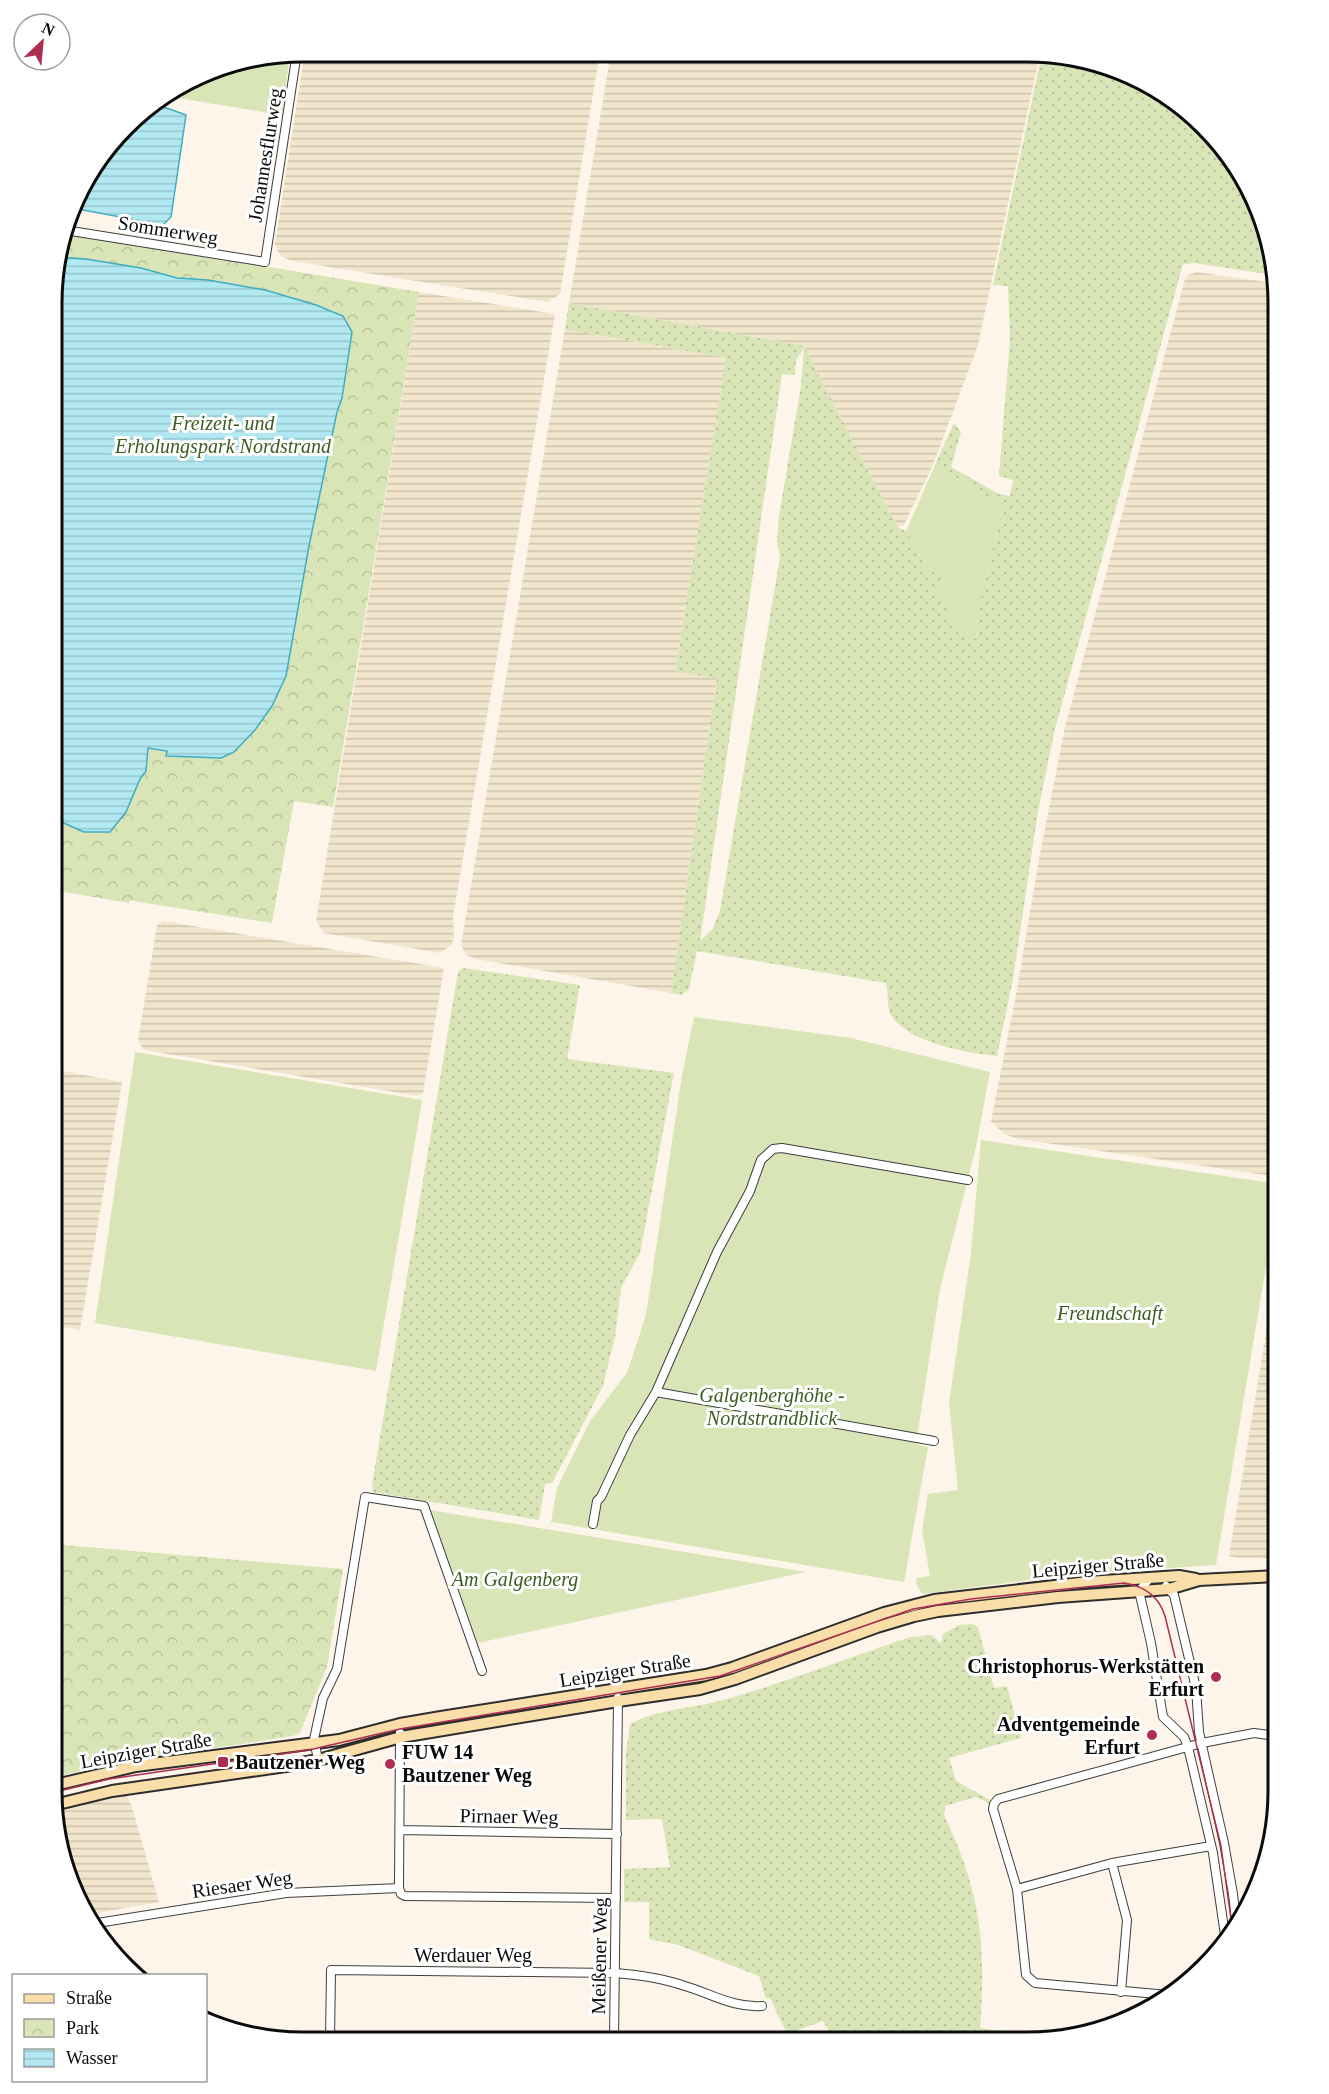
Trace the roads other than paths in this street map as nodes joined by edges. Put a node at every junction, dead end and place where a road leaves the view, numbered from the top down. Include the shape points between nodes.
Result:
1 (295, 62) edge
2 (72, 231) edge
3 (265, 262) joint
4 (968, 1180) dead end
5 (656, 1392) junction
6 (934, 1441) dead end
7 (593, 1524) dead end
8 (1154, 1577) junction
9 (1268, 1577) edge
10 (1199, 1580) junction
11 (1169, 1589) junction
12 (1139, 1590) junction
13 (482, 1671) dead end
14 (618, 1695) junction
15 (400, 1724) junction
16 (1268, 1735) edge
17 (401, 1737) junction
18 (1202, 1743) junction
19 (315, 1744) junction
20 (1188, 1747) junction
21 (318, 1760) junction
22 (62, 1783) edge
23 (62, 1803) edge
24 (400, 1830) junction
25 (617, 1838) junction
26 (1211, 1846) junction
27 (1112, 1863) junction
28 (1017, 1889) junction
29 (400, 1891) junction
30 (616, 1898) junction
31 (1235, 1912) edge
32 (100, 1922) edge
33 (1224, 1929) edge
34 (615, 1973) junction
35 (1121, 1992) junction
36 (1156, 1994) edge
37 (762, 2006) dead end
38 (330, 2032) edge
39 (614, 2032) edge

1 - 3 street, Johannesflurweg
2 - 3 street, Sommerweg
4 - 5 street via 773,1149 761,1160
5 - 6 street
5 - 7 street via 597,1502
8 - 10 main road, Leipziger Straße
8 - 11 street
8 - 12 street
8 - 14 main road, Leipziger Straße via 934,1600 884,1613 732,1668
9 - 10 main road, Leipziger Straße
10 - 11 main road, Leipziger Straße
11 - 12 main road, Leipziger Straße
11 - 18 street via 1196,1688
12 - 14 main road, Leipziger Straße via 938,1611 700,1689
12 - 20 street via 1163,1717 1184,1737
13 - 19 street via 424,1506 366,1497 337,1669 323,1698
14 - 15 main road, Leipziger Straße
14 - 17 main road, Leipziger Straße
14 - 25 street, Meißener Weg
15 - 17 street
15 - 19 main road, Leipziger Straße
16 - 18 street via 1254,1733
17 - 21 main road, Leipziger Straße
17 - 24 street
18 - 20 street
18 - 31 street
19 - 21 street
19 - 22 main road, Leipziger Straße via 136,1766
20 - 26 street
20 - 28 street via 998,1798 993,1809
21 - 23 main road, Leipziger Straße via 112,1791
24 - 25 street, Pirnaer Weg
24 - 29 street
25 - 30 street, Meißener Weg via 621,1864 616,1871
26 - 27 street
26 - 33 street
27 - 28 street
27 - 35 street via 1126,1920
28 - 35 street via 1029,1980
29 - 30 street, Riesaer Weg via 405,1896
29 - 32 street, Riesaer Weg via 286,1893
30 - 34 street, Meißener Weg
34 - 37 street, Werdauer Weg via 654,1976 724,2001 746,2007
34 - 38 street, Werdauer Weg via 331,1970
34 - 39 street, Meißener Weg
35 - 36 street

